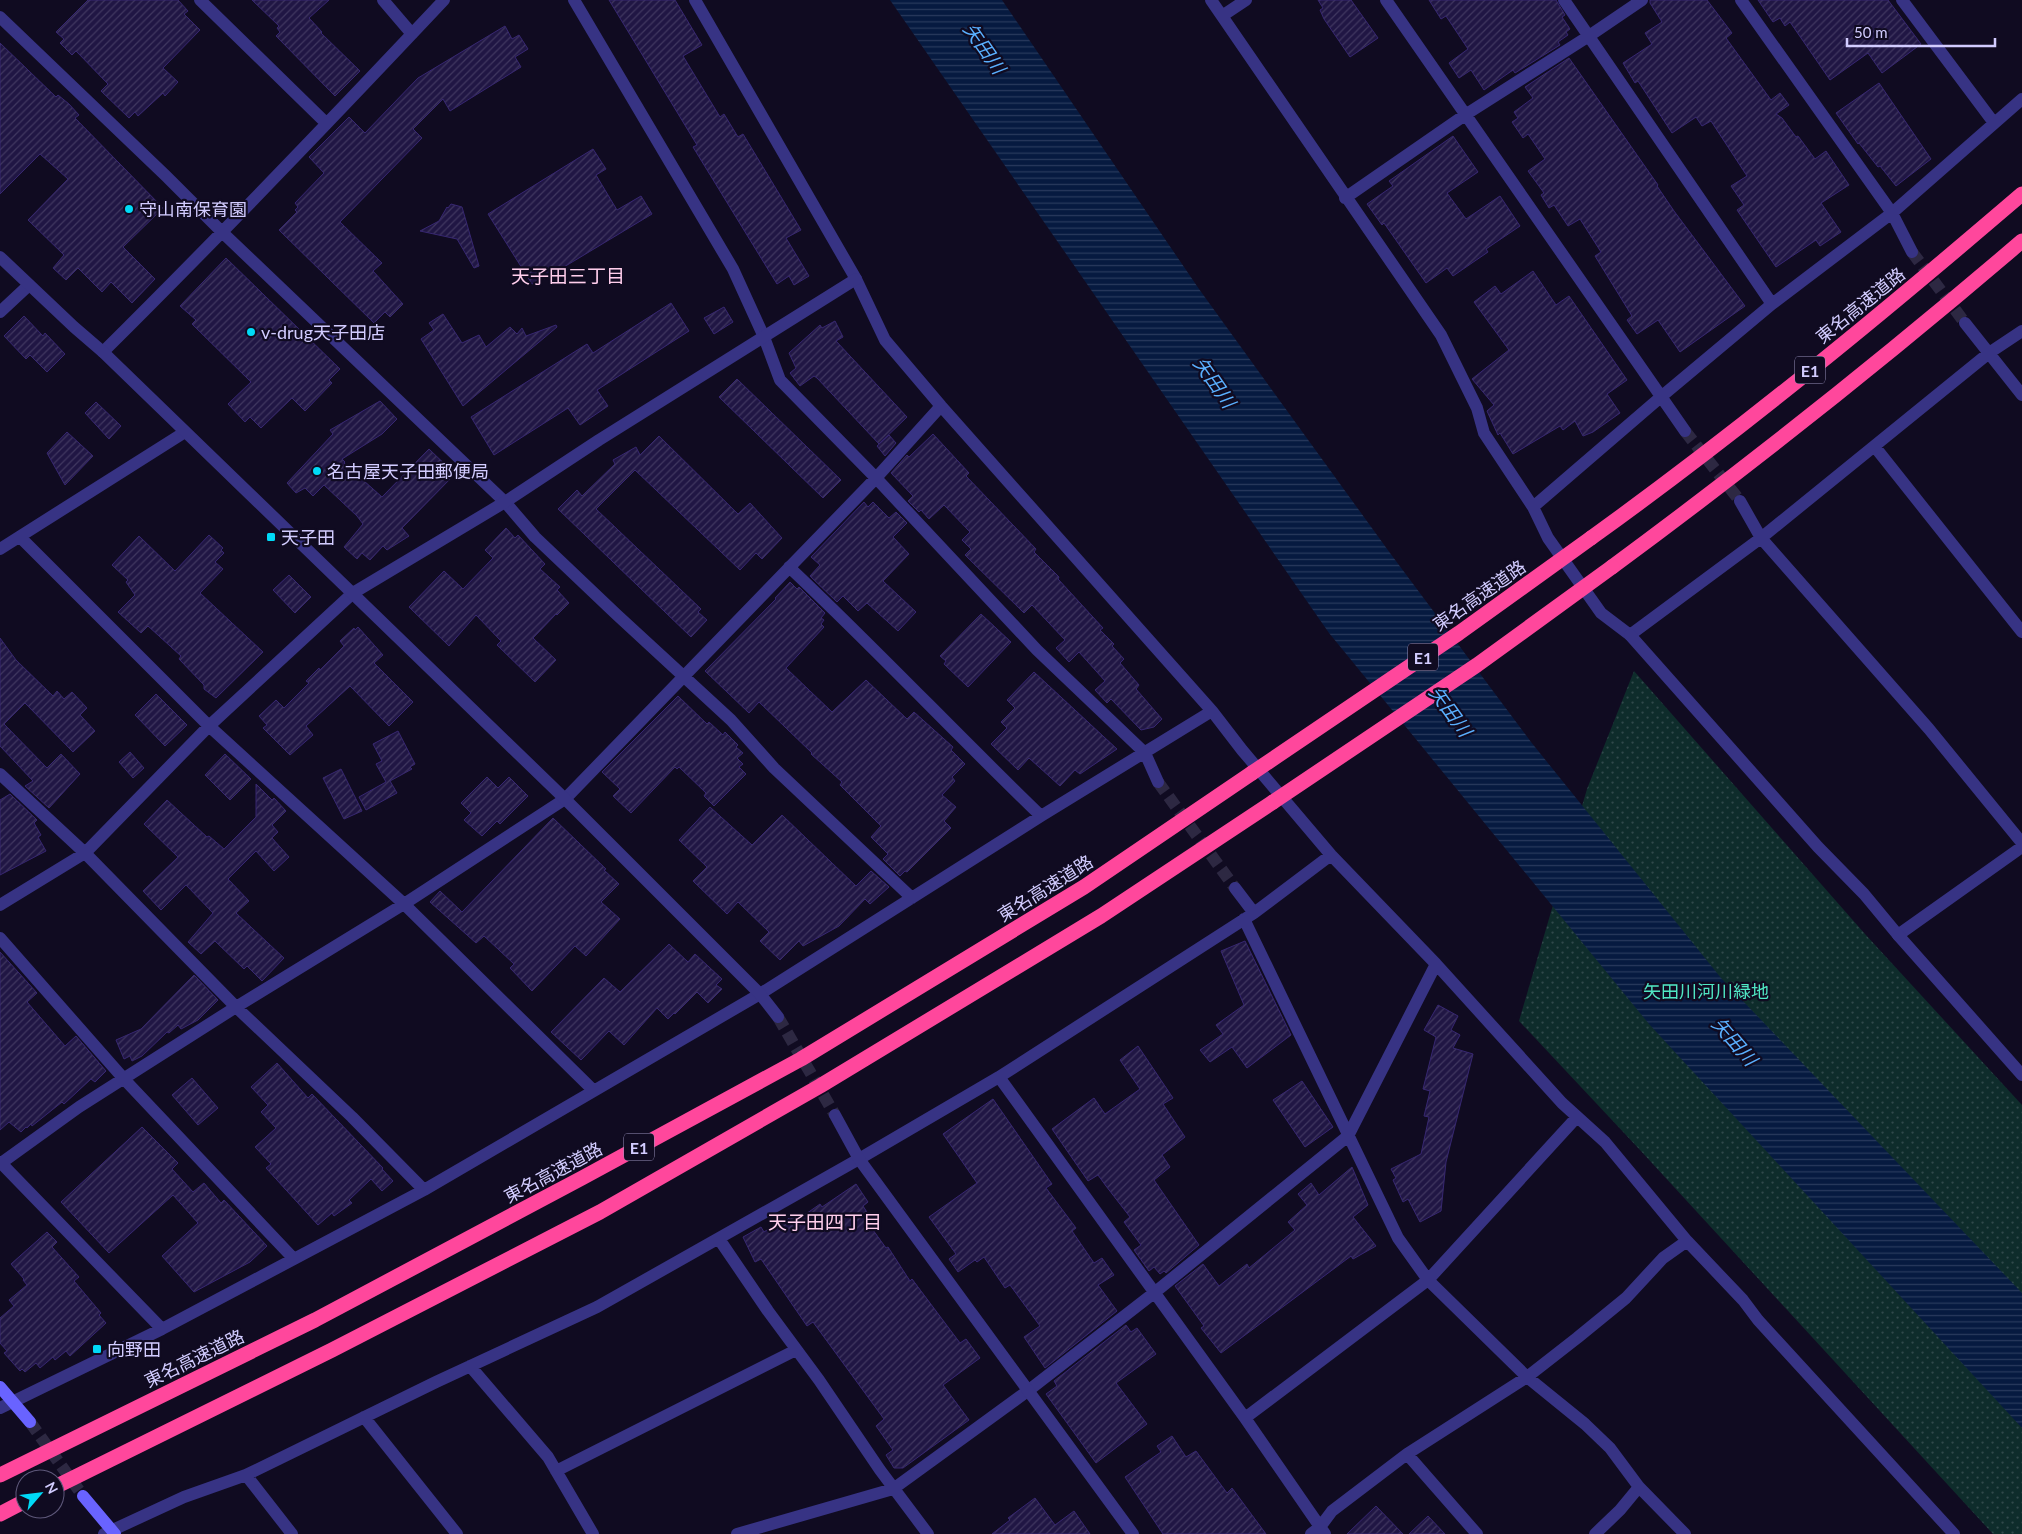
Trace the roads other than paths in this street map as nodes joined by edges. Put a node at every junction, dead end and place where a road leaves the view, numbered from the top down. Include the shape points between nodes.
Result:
1 (200, 0) edge
2 (383, 0) edge
3 (444, 0) edge
4 (574, 0) edge
5 (695, 0) edge
6 (1211, 0) edge
7 (1246, 0) edge
8 (1386, 0) edge
9 (1564, 0) edge
10 (1642, 0) edge
11 (1741, 0) edge
12 (1902, 0) edge
13 (1222, 16) junction
14 (0, 17) edge
15 (412, 34) junction
16 (1589, 36) junction
17 (2022, 99) edge
18 (1464, 115) junction
19 (326, 122) junction
20 (1994, 123) junction
21 (2022, 194) edge
22 (1346, 198) junction
23 (1892, 213) junction
24 (223, 233) junction
25 (2022, 240) edge
26 (1912, 252) tunnel mouth
27 (0, 257) edge
28 (856, 279) junction
29 (29, 284) junction
30 (1772, 304) junction
31 (0, 312) edge
32 (1965, 323) tunnel mouth
33 (2022, 331) edge
34 (764, 337) junction
35 (103, 352) junction
36 (1989, 353) junction
37 (2022, 395) edge
38 (1662, 396) junction
39 (941, 406) junction
40 (1685, 431) tunnel mouth
41 (185, 432) junction
42 (1875, 447) junction
43 (876, 478) junction
44 (1740, 501) tunnel mouth
45 (505, 502) junction
46 (1534, 507) junction
47 (20, 537) junction
48 (1761, 538) junction
49 (0, 549) edge
50 (789, 567) junction
51 (352, 593) junction
52 (2022, 632) edge
53 (1630, 635) junction
54 (684, 676) junction
55 (1212, 712) junction
56 (209, 726) junction
57 (1145, 754) junction
58 (0, 774) edge
59 (1158, 782) tunnel mouth
60 (565, 799) junction
61 (1041, 816) junction
62 (2022, 843) edge
63 (2022, 848) edge
64 (85, 853) junction
65 (1331, 855) junction
66 (1236, 888) tunnel mouth
67 (912, 898) junction
68 (404, 904) junction
69 (0, 905) edge
70 (1249, 916) junction
71 (1898, 935) junction
72 (0, 938) edge
73 (1436, 964) junction
74 (760, 994) junction
75 (236, 1007) junction
76 (778, 1017) tunnel mouth
77 (2022, 1075) edge
78 (999, 1077) junction
79 (124, 1079) junction
80 (593, 1090) junction
81 (835, 1115) tunnel mouth
82 (1577, 1117) junction
83 (1348, 1136) junction
84 (859, 1159) junction
85 (0, 1163) edge
86 (424, 1190) junction
87 (719, 1239) junction
88 (1687, 1241) junction
89 (294, 1259) junction
90 (1428, 1280) junction
91 (1154, 1293) junction
92 (162, 1328) junction
93 (796, 1350) junction
94 (470, 1366) junction
95 (1527, 1377) junction
96 (0, 1387) edge
97 (1028, 1390) junction
98 (13, 1402) junction
99 (0, 1408) edge
100 (364, 1417) junction
101 (1245, 1418) junction
102 (30, 1422) tunnel mouth
103 (1407, 1454) junction
104 (556, 1471) junction
105 (0, 1475) edge
106 (246, 1475) junction
107 (65, 1481) edge
108 (1639, 1487) junction
109 (893, 1489) junction
110 (83, 1496) tunnel mouth
111 (15, 1506) edge
112 (0, 1514) edge
113 (1318, 1532) edge
114 (111, 1533) edge
115 (292, 1534) edge
116 (457, 1534) edge
117 (593, 1534) edge
118 (737, 1534) edge
119 (928, 1534) edge
120 (1132, 1534) edge
121 (1477, 1534) edge
122 (1595, 1534) edge
123 (1684, 1534) edge
124 (1954, 1534) edge

1 - 19 street
2 - 15 street
3 - 15 street
4 - 34 street via 734,269
5 - 28 street
6 - 13 street
7 - 13 street
8 - 18 street
9 - 16 street
10 - 16 street
11 - 23 street
12 - 20 street
13 - 22 street
14 - 24 street
15 - 19 street
16 - 18 street
16 - 30 street
17 - 20 street
18 - 22 street
18 - 38 street
19 - 24 street
20 - 23 street
21 - 105 highway, 東名高速道路 / E1, bridge via 1851,338 1649,497 1459,633 1084,887 801,1059 582,1178 315,1320
22 - 46 street via 1441,335 1477,408 1484,433
23 - 26 street
23 - 30 street
24 - 35 street
24 - 45 street
25 - 107 highway, E1, bridge via 1870,368 1612,567 1477,665 1101,916 820,1086 600,1212 332,1350
27 - 29 street
28 - 34 street
28 - 39 street via 885,340
29 - 31 street
29 - 35 street
30 - 38 street
32 - 36 street
33 - 36 street
34 - 43 street via 780,380
34 - 45 street
35 - 41 street
36 - 37 street
36 - 42 street
38 - 40 street
38 - 46 street
39 - 43 street
39 - 55 street
41 - 47 street
41 - 51 street
42 - 48 street
42 - 52 street
43 - 50 street
43 - 57 street via 1037,650
44 - 48 street
45 - 51 street
45 - 54 street via 542,543
46 - 53 street via 1548,538 1601,614
47 - 49 street
47 - 56 street
48 - 53 street
48 - 62 street via 1929,729
50 - 54 street
50 - 61 street
51 - 56 street
51 - 60 street
53 - 71 street
54 - 60 street
54 - 67 street via 731,720 774,768
55 - 57 street
55 - 65 street
56 - 64 street
56 - 68 street
57 - 59 street
57 - 61 street
58 - 64 street
60 - 68 street
60 - 74 street
61 - 67 street
63 - 71 street
64 - 69 street
64 - 75 street
65 - 70 street
65 - 73 street
66 - 70 street
67 - 74 street
68 - 75 street
68 - 80 street
70 - 78 street
70 - 83 street
71 - 77 street
72 - 79 street
73 - 82 street
73 - 83 street
74 - 76 street
74 - 80 street
75 - 79 street
75 - 86 street
78 - 84 street
78 - 91 street
79 - 85 street
79 - 89 street
80 - 86 street
81 - 84 street
82 - 88 street via 1605,1142
82 - 90 street
83 - 90 street via 1398,1238
83 - 91 street
84 - 87 street
84 - 97 street
85 - 92 street
86 - 89 street
87 - 93 street
87 - 94 street via 597,1307
88 - 95 street via 1663,1258 1626,1298
88 - 124 street
89 - 92 street
90 - 95 street
90 - 101 street
91 - 97 street
91 - 101 street
92 - 98 street
93 - 104 street
93 - 109 street
94 - 100 street
94 - 104 street via 548,1457
95 - 103 street
95 - 108 street via 1610,1448
96 - 98 main road
97 - 109 street
97 - 120 street
98 - 99 street
98 - 102 main road
100 - 106 street
100 - 116 street
101 - 113 street
103 - 113 street via 1332,1511
103 - 121 street
104 - 117 street
106 - 114 street via 184,1497
106 - 115 street
108 - 122 street
108 - 123 street
109 - 118 street
109 - 119 street
110 - 114 main road
111 - 112 highway

